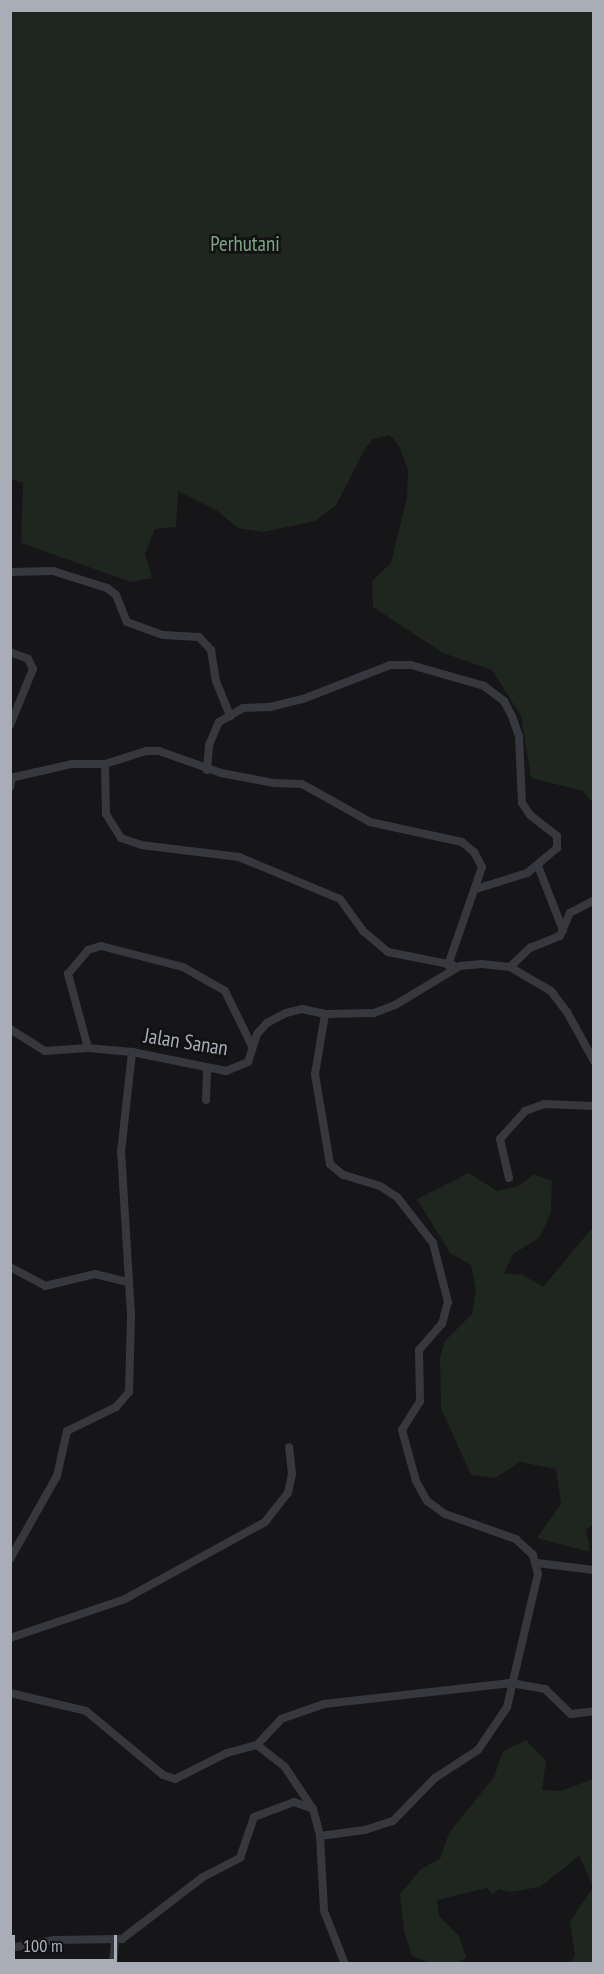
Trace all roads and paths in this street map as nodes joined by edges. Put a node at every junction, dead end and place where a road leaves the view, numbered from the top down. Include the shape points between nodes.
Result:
1 (10, 572) edge
2 (10, 652) edge
3 (230, 716) junction
4 (10, 725) edge
5 (105, 764) junction
6 (207, 770) junction
7 (11, 781) edge
8 (538, 866) junction
9 (476, 889) junction
10 (594, 900) edge
11 (563, 930) junction
12 (448, 964) junction
13 (460, 966) junction
14 (510, 968) junction
15 (325, 1014) junction
16 (10, 1029) edge
17 (252, 1046) junction
18 (88, 1048) junction
19 (132, 1052) junction
20 (594, 1061) edge
21 (207, 1068) junction
22 (206, 1100) dead end
23 (594, 1106) edge
24 (509, 1178) dead end
25 (10, 1267) edge
26 (128, 1282) junction
27 (289, 1447) dead end
28 (10, 1559) edge
29 (537, 1563) junction
30 (594, 1570) edge
31 (10, 1638) edge
32 (511, 1683) junction
33 (10, 1693) edge
34 (594, 1711) edge
35 (256, 1745) junction
36 (313, 1809) junction
37 (320, 1836) junction
38 (115, 1940) junction
39 (10, 1948) edge
40 (113, 1964) edge
41 (345, 1964) edge

1 - 3 street via 53,571 107,588 116,596 127,622 163,635 199,637 211,650 216,681
2 - 4 street via 28,659 33,669
3 - 6 street via 219,722 212,737
3 - 8 street via 243,708 270,707 303,699 390,665 411,665 484,686 504,701 513,716 519,736 526,810 557,836 557,848
5 - 6 street via 152,750 177,755
5 - 7 street via 72,764
5 - 12 street via 106,814 121,838 141,845 239,857 340,899 363,931 388,952
6 - 9 street via 274,783 302,784 370,822 462,842 474,852 482,867
8 - 9 street via 512,880
8 - 11 street
9 - 12 street
10 - 11 street via 570,913
11 - 14 street via 560,936 530,948
12 - 13 street
13 - 14 street
13 - 15 street, Jalan Sanan via 395,1005 374,1013
14 - 20 street via 558,998
15 - 17 street, Jalan Sanan via 302,1009 286,1013 267,1023
15 - 29 street via 315,1074 330,1164 343,1175 380,1185 397,1197 433,1243 448,1302 441,1324 419,1350 420,1401 402,1430 416,1481 435,1508 516,1539
16 - 18 street via 45,1051
17 - 18 street via 225,991 183,967 101,946 88,950 68,974
17 - 21 street, Jalan Sanan via 250,1060 244,1065 226,1071
18 - 19 street
19 - 21 street, Jalan Sanan
19 - 26 street, Jalan Sanan via 121,1152
21 - 22 street
23 - 24 street via 544,1104 525,1111 500,1139
25 - 26 street via 45,1286 95,1274
26 - 28 street, Jalan Sanan via 129,1392 116,1407 67,1431 57,1476
27 - 31 street via 292,1474 288,1493 265,1522 125,1599
29 - 30 street
29 - 32 street via 538,1583
32 - 34 street via 545,1689 559,1707 571,1714
32 - 35 street via 324,1704 287,1715 269,1728
32 - 37 street via 507,1707 478,1750 435,1778 398,1819 373,1828
33 - 35 street via 86,1711 170,1778
35 - 36 street via 285,1767
36 - 37 street
36 - 38 street via 294,1802 254,1817 240,1858 203,1877 130,1935
37 - 41 street via 324,1911
38 - 39 street via 54,1940
38 - 40 street

